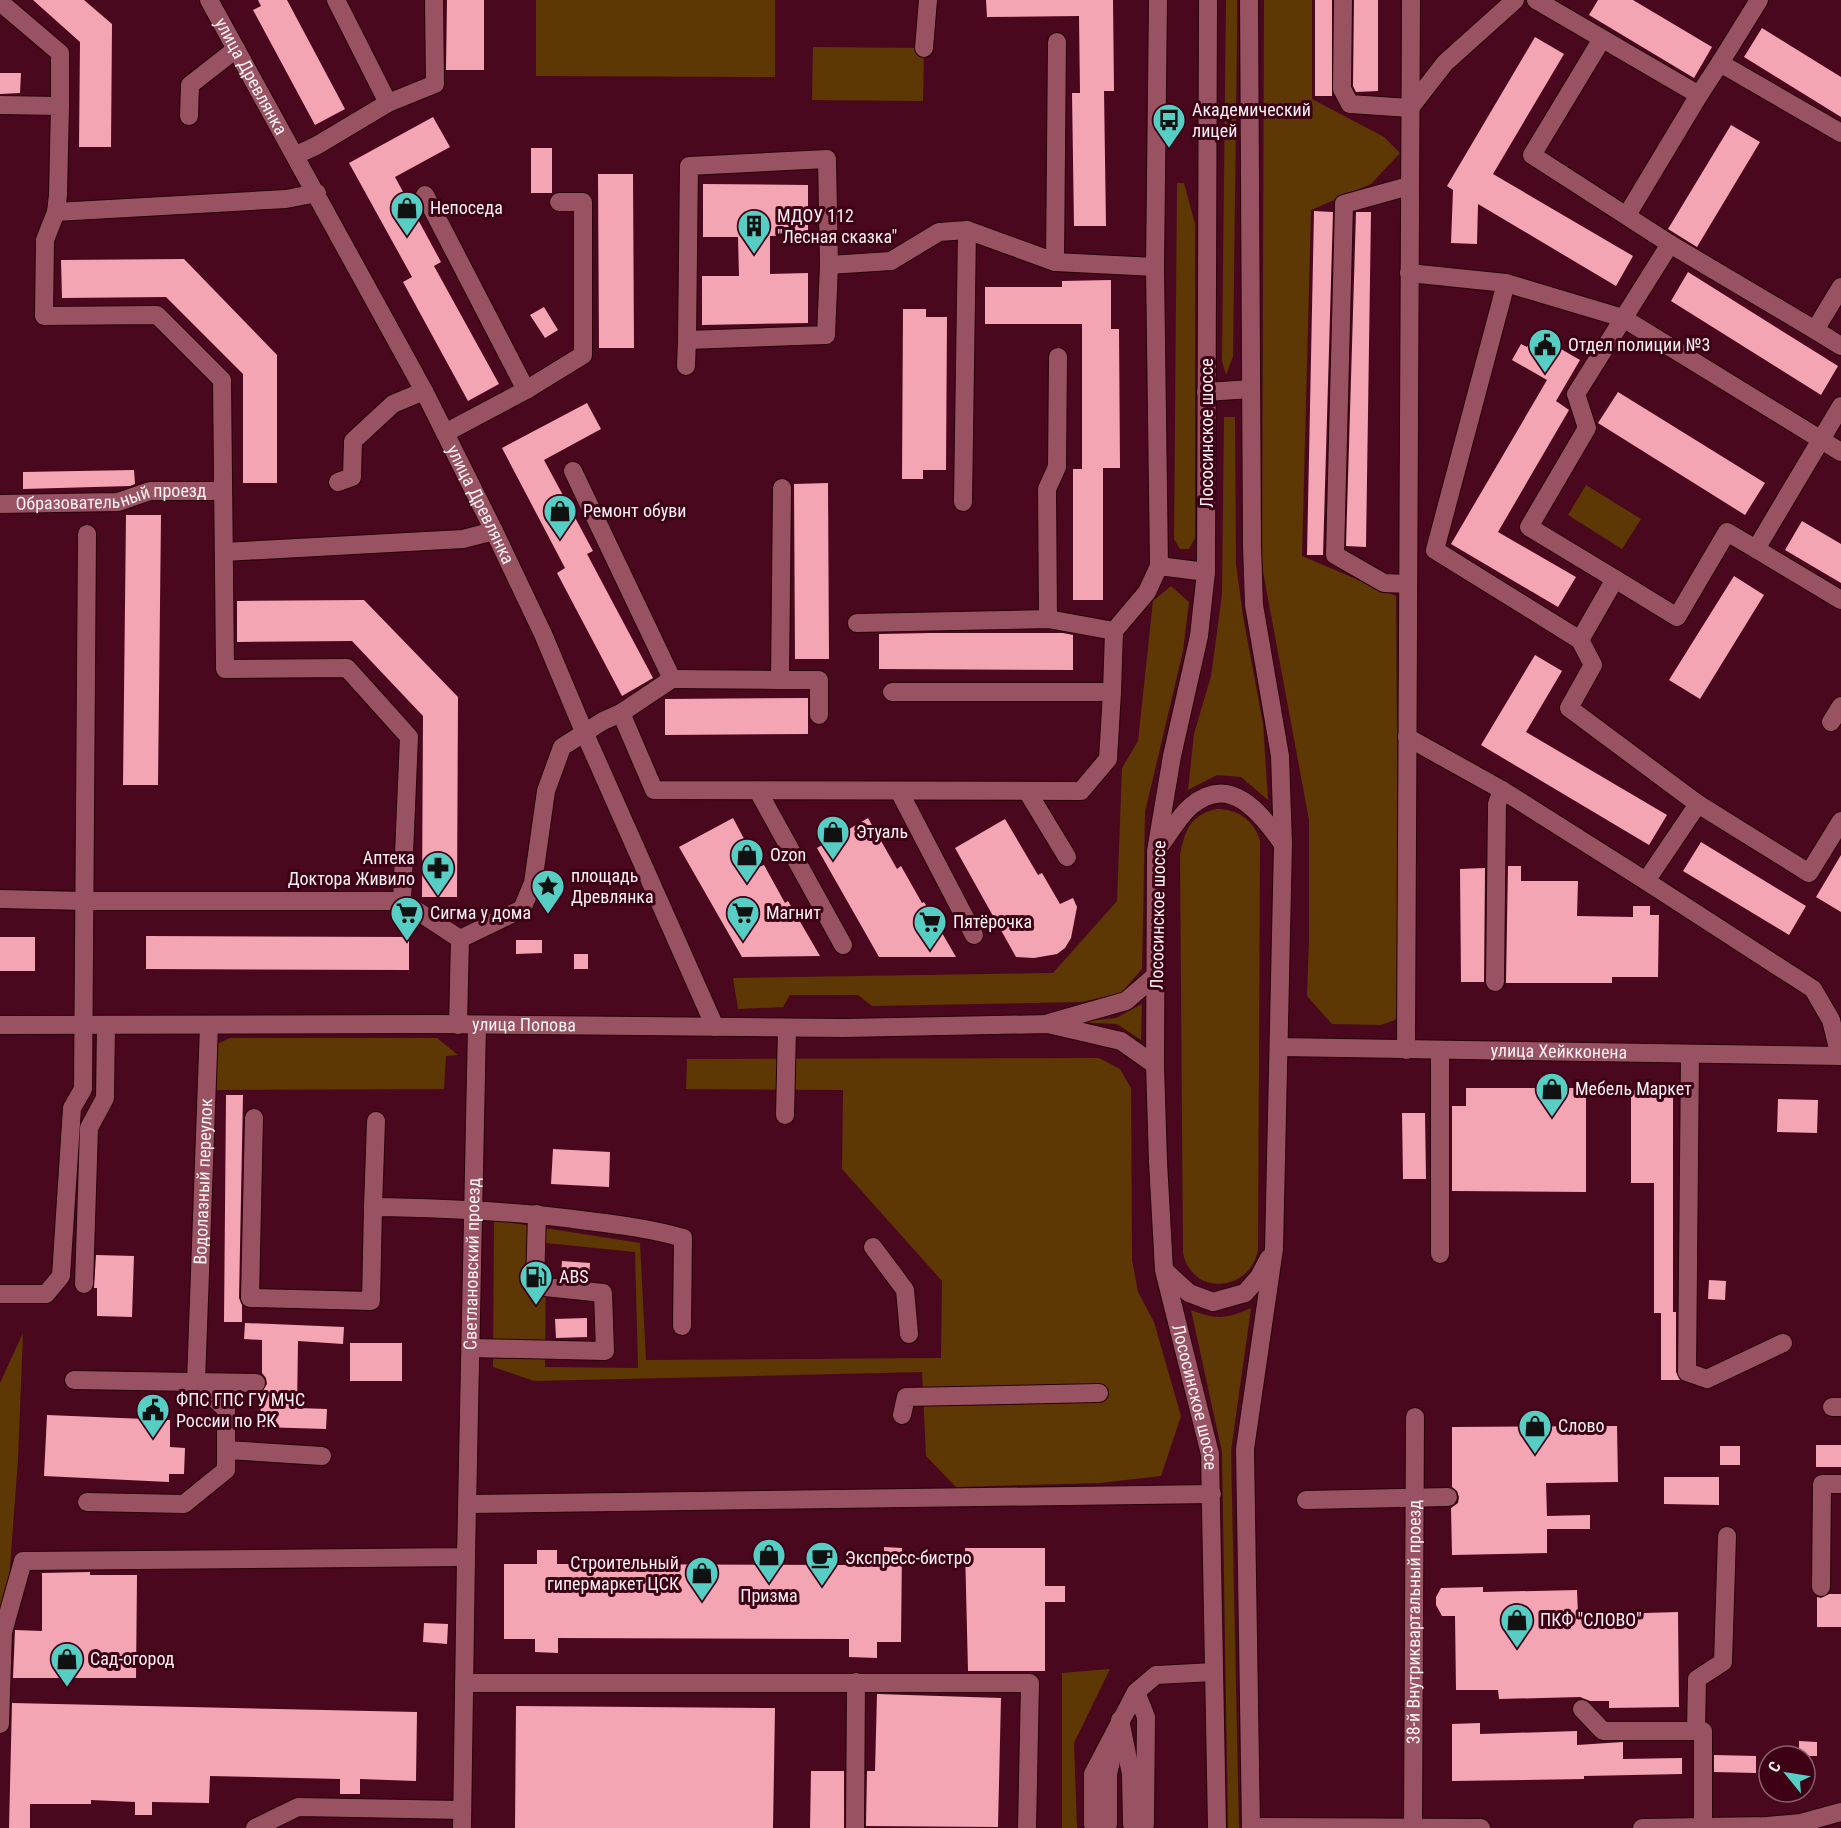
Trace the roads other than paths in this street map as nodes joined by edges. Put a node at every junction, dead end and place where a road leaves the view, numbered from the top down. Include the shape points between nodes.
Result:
1 (209, 0) edge
2 (336, 0) edge
3 (434, 0) edge
4 (928, 0) edge
5 (1158, 0) edge
6 (1209, 0) edge
7 (1249, 0) edge
8 (1343, 0) edge
9 (1411, 0) edge
10 (1515, 0) edge
11 (1536, 0) edge
12 (1759, 0) edge
13 (0, 2) edge
14 (1602, 39) junction
15 (1057, 42) dead end
16 (924, 48) dead end
17 (236, 49) junction
18 (1720, 63) junction
19 (1700, 95) junction
20 (388, 103) junction
21 (0, 105) edge
22 (60, 106) junction
23 (1410, 108) junction
24 (189, 116) dead end
25 (1841, 133) edge
26 (296, 155) junction
27 (1409, 186) junction
28 (316, 193) junction
29 (425, 195) dead end
30 (559, 202) dead end
31 (56, 212) junction
32 (1627, 215) junction
33 (967, 230) junction
34 (1670, 244) junction
35 (1054, 262) junction
36 (830, 266) junction
37 (1155, 267) junction
38 (1409, 273) junction
39 (1506, 283) junction
40 (1841, 287) edge
41 (1623, 318) junction
42 (1815, 330) junction
43 (687, 340) junction
44 (1841, 346) edge
45 (1058, 357) dead end
46 (686, 366) dead end
47 (1251, 389) junction
48 (424, 390) junction
49 (526, 390) junction
50 (1206, 392) junction
51 (1841, 405) edge
52 (445, 432) junction
53 (1820, 440) junction
54 (1841, 452) edge
55 (573, 471) dead end
56 (338, 482) dead end
57 (783, 488) dead end
58 (223, 491) junction
59 (963, 502) dead end
60 (0, 504) edge
61 (494, 531) junction
62 (87, 534) dead end
63 (1408, 534) junction
64 (1756, 549) junction
65 (1435, 550) junction
66 (224, 552) junction
67 (1159, 566) junction
68 (1206, 572) junction
69 (1615, 579) junction
70 (1408, 584) junction
71 (1841, 600) edge
72 (1048, 620) junction
73 (858, 623) dead end
74 (1114, 631) junction
75 (1580, 640) junction
76 (672, 679) junction
77 (780, 680) junction
78 (892, 692) dead end
79 (1112, 692) junction
80 (1841, 706) edge
81 (621, 713) junction
82 (819, 715) dead end
83 (1831, 722) dead end
84 (585, 734) junction
85 (1407, 737) junction
86 (1502, 790) junction
87 (758, 791) junction
88 (899, 791) junction
89 (1027, 791) junction
90 (1698, 804) junction
91 (1841, 821) edge
92 (1283, 844) junction
93 (1156, 851) junction
94 (1067, 857) dead end
95 (1646, 881) junction
96 (0, 899) edge
97 (85, 901) junction
98 (402, 901) junction
99 (974, 934) dead end
100 (460, 939) junction
101 (843, 945) dead end
102 (1156, 975) junction
103 (1496, 982) dead end
104 (1048, 1024) junction
105 (0, 1025) edge
106 (85, 1025) junction
107 (106, 1025) junction
108 (209, 1025) junction
109 (468, 1025) junction
110 (715, 1027) junction
111 (788, 1028) junction
112 (1279, 1047) junction
113 (1406, 1050) junction
114 (1440, 1050) junction
115 (1690, 1054) junction
116 (1840, 1056) edge
117 (1155, 1065) junction
118 (785, 1115) dead end
119 (254, 1118) dead end
120 (376, 1121) dead end
121 (374, 1207) junction
122 (473, 1209) junction
123 (537, 1214) junction
124 (873, 1247) dead end
125 (1274, 1249) junction
126 (1440, 1254) dead end
127 (1164, 1270) junction
128 (84, 1284) dead end
129 (0, 1294) edge
130 (682, 1326) dead end
131 (909, 1334) dead end
132 (1783, 1343) dead end
133 (471, 1348) junction
134 (74, 1380) dead end
135 (196, 1382) junction
136 (256, 1383) dead end
137 (1100, 1394) dead end
138 (902, 1415) dead end
139 (1415, 1417) dead end
140 (227, 1450) junction
141 (322, 1456) dead end
142 (1841, 1484) edge
143 (1212, 1494) junction
144 (1415, 1497) junction
145 (1448, 1497) dead end
146 (1306, 1500) dead end
147 (87, 1502) dead end
148 (468, 1504) junction
149 (1726, 1536) dead end
150 (466, 1557) junction
151 (1821, 1587) dead end
152 (1214, 1672) junction
153 (856, 1682) junction
154 (464, 1683) junction
155 (1136, 1692) junction
156 (1582, 1709) dead end
157 (1120, 1720) junction
158 (0, 1724) edge
159 (1696, 1731) junction
160 (1841, 1812) edge
161 (462, 1819) edge
162 (1096, 1825) edge
163 (1143, 1826) edge
164 (1251, 1827) edge
165 (1413, 1827) edge
166 (1703, 1827) edge
167 (255, 1828) edge
168 (855, 1828) edge
169 (1027, 1828) edge
170 (1217, 1828) edge
171 (1420, 1828) edge
172 (1480, 1828) edge
173 (1641, 1828) edge

1 - 17 street, улица Древлянка
2 - 20 street
3 - 20 street via 435,84
4 - 16 street
5 - 37 street
6 - 50 street, Лососинское шоссе
7 - 47 street, Лососинское шоссе
8 - 23 street via 1342,89 1350,104
9 - 23 street
10 - 23 street via 1445,63
11 - 14 street
12 - 18 street
13 - 22 street via 60,53
14 - 19 street
14 - 32 street via 1532,155
15 - 35 street
17 - 24 street via 190,86
17 - 26 street, улица Древлянка
18 - 19 street
18 - 25 street
19 - 32 street
20 - 26 street
21 - 22 street
22 - 31 street
23 - 27 street
26 - 28 street, улица Древлянка
27 - 38 street
27 - 70 street via 1344,204 1335,555 1384,584
28 - 31 street via 286,200
28 - 48 street, улица Древлянка
29 - 49 street
30 - 49 street via 583,202 583,355
31 - 58 street via 45,240 44,316 157,315 222,380
32 - 34 street
33 - 35 street
33 - 36 street via 939,232 891,261
33 - 59 street
34 - 41 street
34 - 42 street
35 - 37 street
36 - 43 street via 826,335
36 - 43 street via 826,159 689,166
37 - 67 street
38 - 39 street
38 - 63 street
39 - 41 street
39 - 65 street
40 - 42 street
41 - 53 street
41 - 69 street via 1576,393 1587,429 1529,527
42 - 44 street
43 - 46 street
45 - 72 street via 1057,467 1047,489
47 - 50 street
47 - 92 street, Лососинское шоссе via 1254,605 1280,756
48 - 52 street, улица Древлянка
48 - 56 street via 393,404 353,441 352,477
49 - 52 street
50 - 68 street, Лососинское шоссе
51 - 53 street
52 - 61 street, улица Древлянка
53 - 54 street
53 - 64 street
55 - 76 street
57 - 77 street
58 - 60 street, Образовательный проезд via 150,491 118,502
58 - 66 street
61 - 66 street via 463,539
61 - 84 street, улица Древлянка
62 - 97 street
63 - 65 street
63 - 70 street
64 - 69 street via 1727,532 1677,617
64 - 71 street
65 - 75 street
66 - 98 street via 225,669 347,668 409,737
67 - 68 street
67 - 74 street via 1148,592
68 - 93 street, Лососинское шоссе via 1199,636
69 - 75 street
70 - 85 street
72 - 73 street
72 - 74 street
74 - 79 street
75 - 90 street via 1593,665 1569,708
76 - 77 street
76 - 81 street
77 - 82 street via 819,680
78 - 79 street
79 - 89 street via 1108,759 1081,792
80 - 83 street
81 - 84 street
81 - 87 street via 654,790
84 - 100 street via 562,747 546,791 533,883 522,909
84 - 110 street, улица Древлянка
85 - 86 street
85 - 113 street
86 - 95 street
86 - 103 street via 1497,804
87 - 88 street
87 - 101 street
88 - 89 street
88 - 99 street
89 - 94 street
90 - 91 street via 1809,873
90 - 95 street
92 - 93 street via 1249,804 1228,793 1207,795 1189,808
92 - 112 street, Лососинское шоссе
93 - 102 street, Лососинское шоссе
95 - 116 street via 1813,989 1832,1020
96 - 97 street
97 - 98 street
97 - 106 street
98 - 100 street
100 - 109 street, Светлановский проезд
102 - 104 street, улица Попова via 1126,1001
102 - 117 street, Лососинское шоссе
104 - 111 street, улица Попова
104 - 117 street, улица Попова via 1121,1041
105 - 106 street, улица Попова
106 - 107 street, улица Попова
106 - 129 street via 83,1089 72,1108 61,1276 46,1294
107 - 108 street, улица Попова
107 - 128 street via 105,1098 88,1128
108 - 109 street, улица Попова
108 - 135 street, Водолазный переулок
109 - 110 street, улица Попова
109 - 122 street, Светлановский проезд
110 - 111 street, улица Попова
111 - 118 street
112 - 113 street, улица Хейкконена
112 - 125 street, Лососинское шоссе
113 - 114 street, улица Хейкконена
114 - 115 street, улица Хейкконена
114 - 126 street
115 - 116 street, улица Хейкконена
115 - 132 street via 1687,1372 1707,1379
117 - 127 street, Лососинское шоссе
119 - 121 street via 250,1298 371,1301
120 - 121 street
121 - 122 street
122 - 123 street
122 - 133 street, Светлановский проезд
123 - 130 street via 653,1229 683,1238
123 - 133 street via 535,1286 603,1293 605,1351
124 - 131 street via 905,1290
125 - 127 street via 1252,1287 1245,1293 1213,1302 1188,1293
125 - 164 street, Лососинское шоссе via 1245,1449
127 - 143 street, Лососинское шоссе via 1210,1454
133 - 148 street, Светлановский проезд
134 - 135 street
135 - 136 street
135 - 140 street via 226,1409
137 - 138 street via 906,1397
139 - 144 street, 38-й Внутриквартальный проезд
140 - 141 street
140 - 147 street via 226,1470 184,1504
142 - 151 street via 1822,1484
143 - 148 street
143 - 152 street, Лососинское шоссе
144 - 145 street
144 - 146 street
144 - 165 street, 38-й Внутриквартальный проезд
148 - 150 street, Светлановский проезд
149 - 159 street via 1723,1662 1697,1679
150 - 154 street, Светлановский проезд
150 - 158 street via 23,1561 3,1632
152 - 155 street via 1156,1675
152 - 170 street, Лососинское шоссе
153 - 154 street
153 - 168 street
153 - 169 street via 1030,1683
154 - 161 street, Светлановский проезд
155 - 157 street
155 - 163 street via 1146,1717
156 - 159 street via 1603,1731
157 - 162 street via 1093,1774
157 - 163 street
159 - 166 street via 1703,1731
160 - 166 street via 1801,1823
161 - 167 street via 298,1807
162 - 163 street
164 - 165 street
165 - 171 street
166 - 173 street
171 - 172 street

